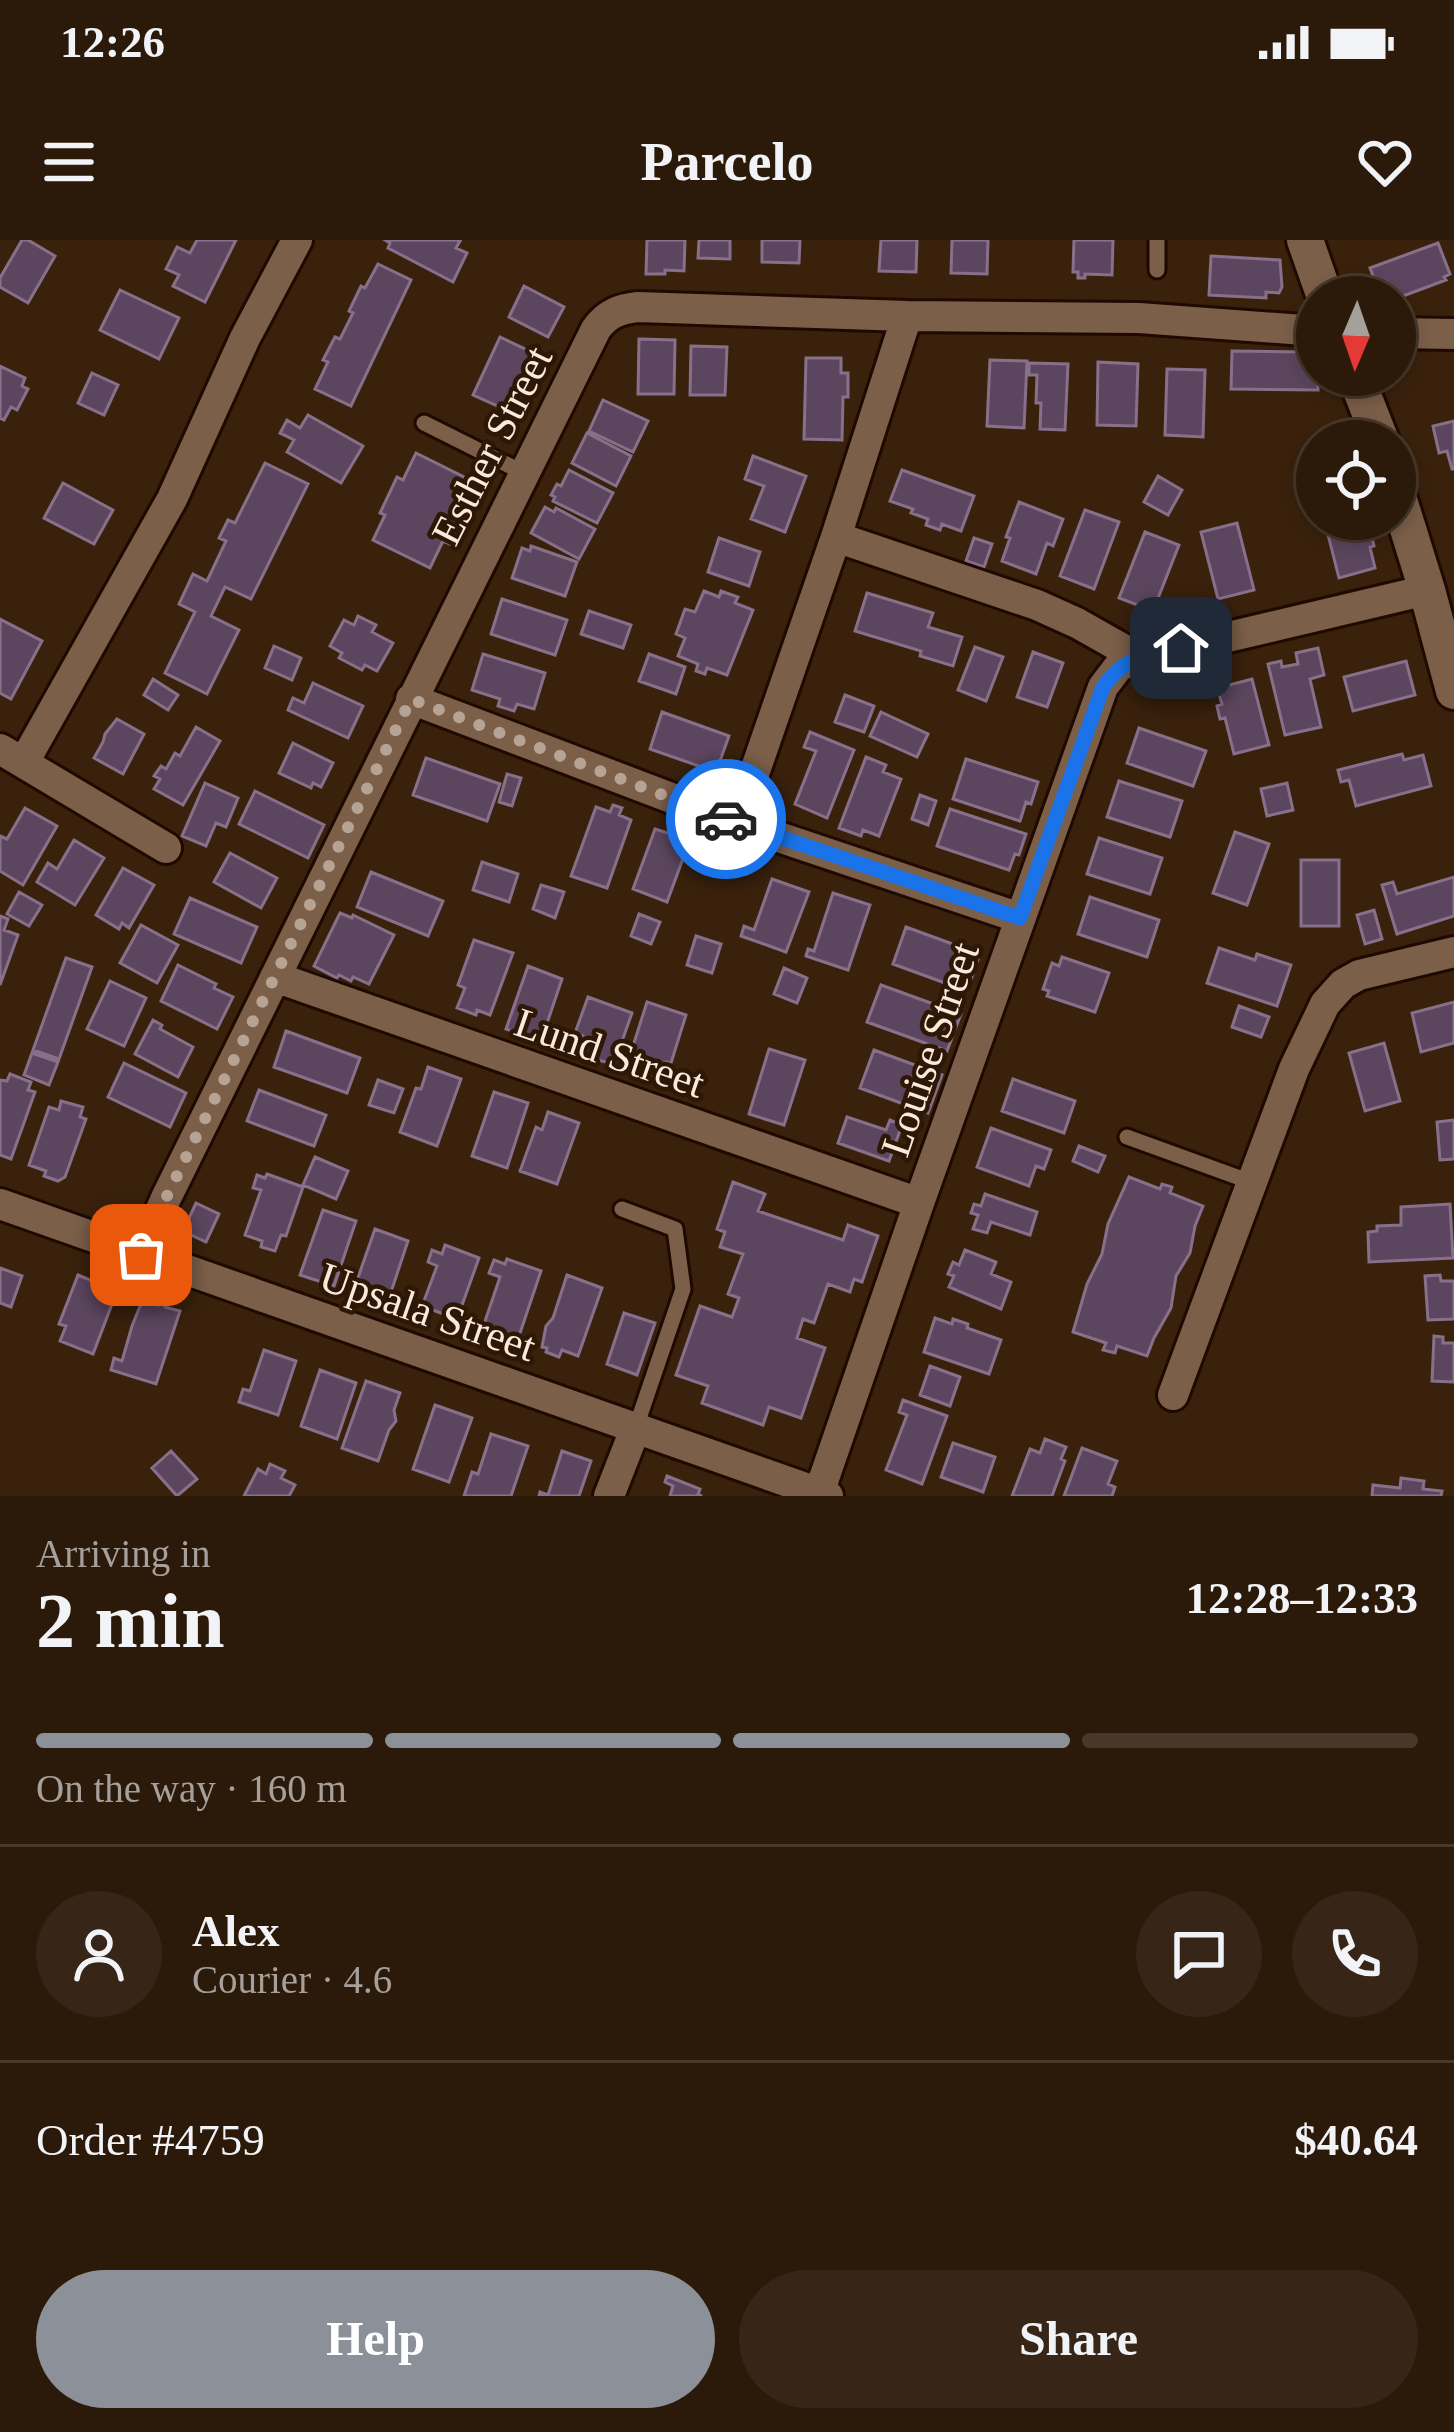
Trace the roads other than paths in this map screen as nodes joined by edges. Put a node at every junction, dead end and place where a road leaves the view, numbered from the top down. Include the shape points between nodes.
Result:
1 (297, 240) edge
2 (1157, 240) edge
3 (1305, 240) edge
4 (1157, 270) dead end
5 (1318, 276) edge
6 (907, 316) junction
7 (1296, 329) edge
8 (1416, 333) edge
9 (1454, 334) edge
10 (424, 423) dead end
11 (524, 472) junction
12 (836, 537) junction
13 (1411, 540) edge
14 (1427, 590) junction
15 (1138, 658) junction
16 (1454, 691) edge
17 (411, 699) junction
18 (12, 756) edge
19 (737, 823) junction
20 (166, 848) dead end
21 (1020, 918) junction
22 (1454, 952) edge
23 (275, 977) junction
24 (1126, 1137) dead end
25 (1251, 1183) junction
26 (919, 1203) junction
27 (0, 1204) edge
28 (622, 1209) dead end
29 (141, 1255) junction
30 (1173, 1394) dead end
31 (636, 1427) junction
32 (824, 1495) edge
33 (609, 1496) edge

1 - 18 street via 172,499
2 - 4 lane
3 - 5 street
6 - 7 street, Esther Street via 1139,318
6 - 11 street, Esther Street via 616,311 596,329
6 - 12 street
8 - 9 street
10 - 11 lane
11 - 17 street, Esther Street
12 - 15 street via 1037,605
12 - 19 street
13 - 14 street
14 - 15 street
14 - 16 street
15 - 21 street, Louise Street via 1103,687
17 - 19 street
17 - 23 street, Esther Street
18 - 20 street
19 - 21 street
21 - 26 street, Louise Street
22 - 25 street via 1359,975 1325,1004
23 - 26 street, Lund Street
23 - 29 street, Esther Street
24 - 25 lane
25 - 30 street
26 - 32 street, Louise Street
27 - 29 street, Upsala Street
28 - 31 lane via 676,1229 682,1289
29 - 31 street, Upsala Street
31 - 32 street, Upsala Street
31 - 33 street

